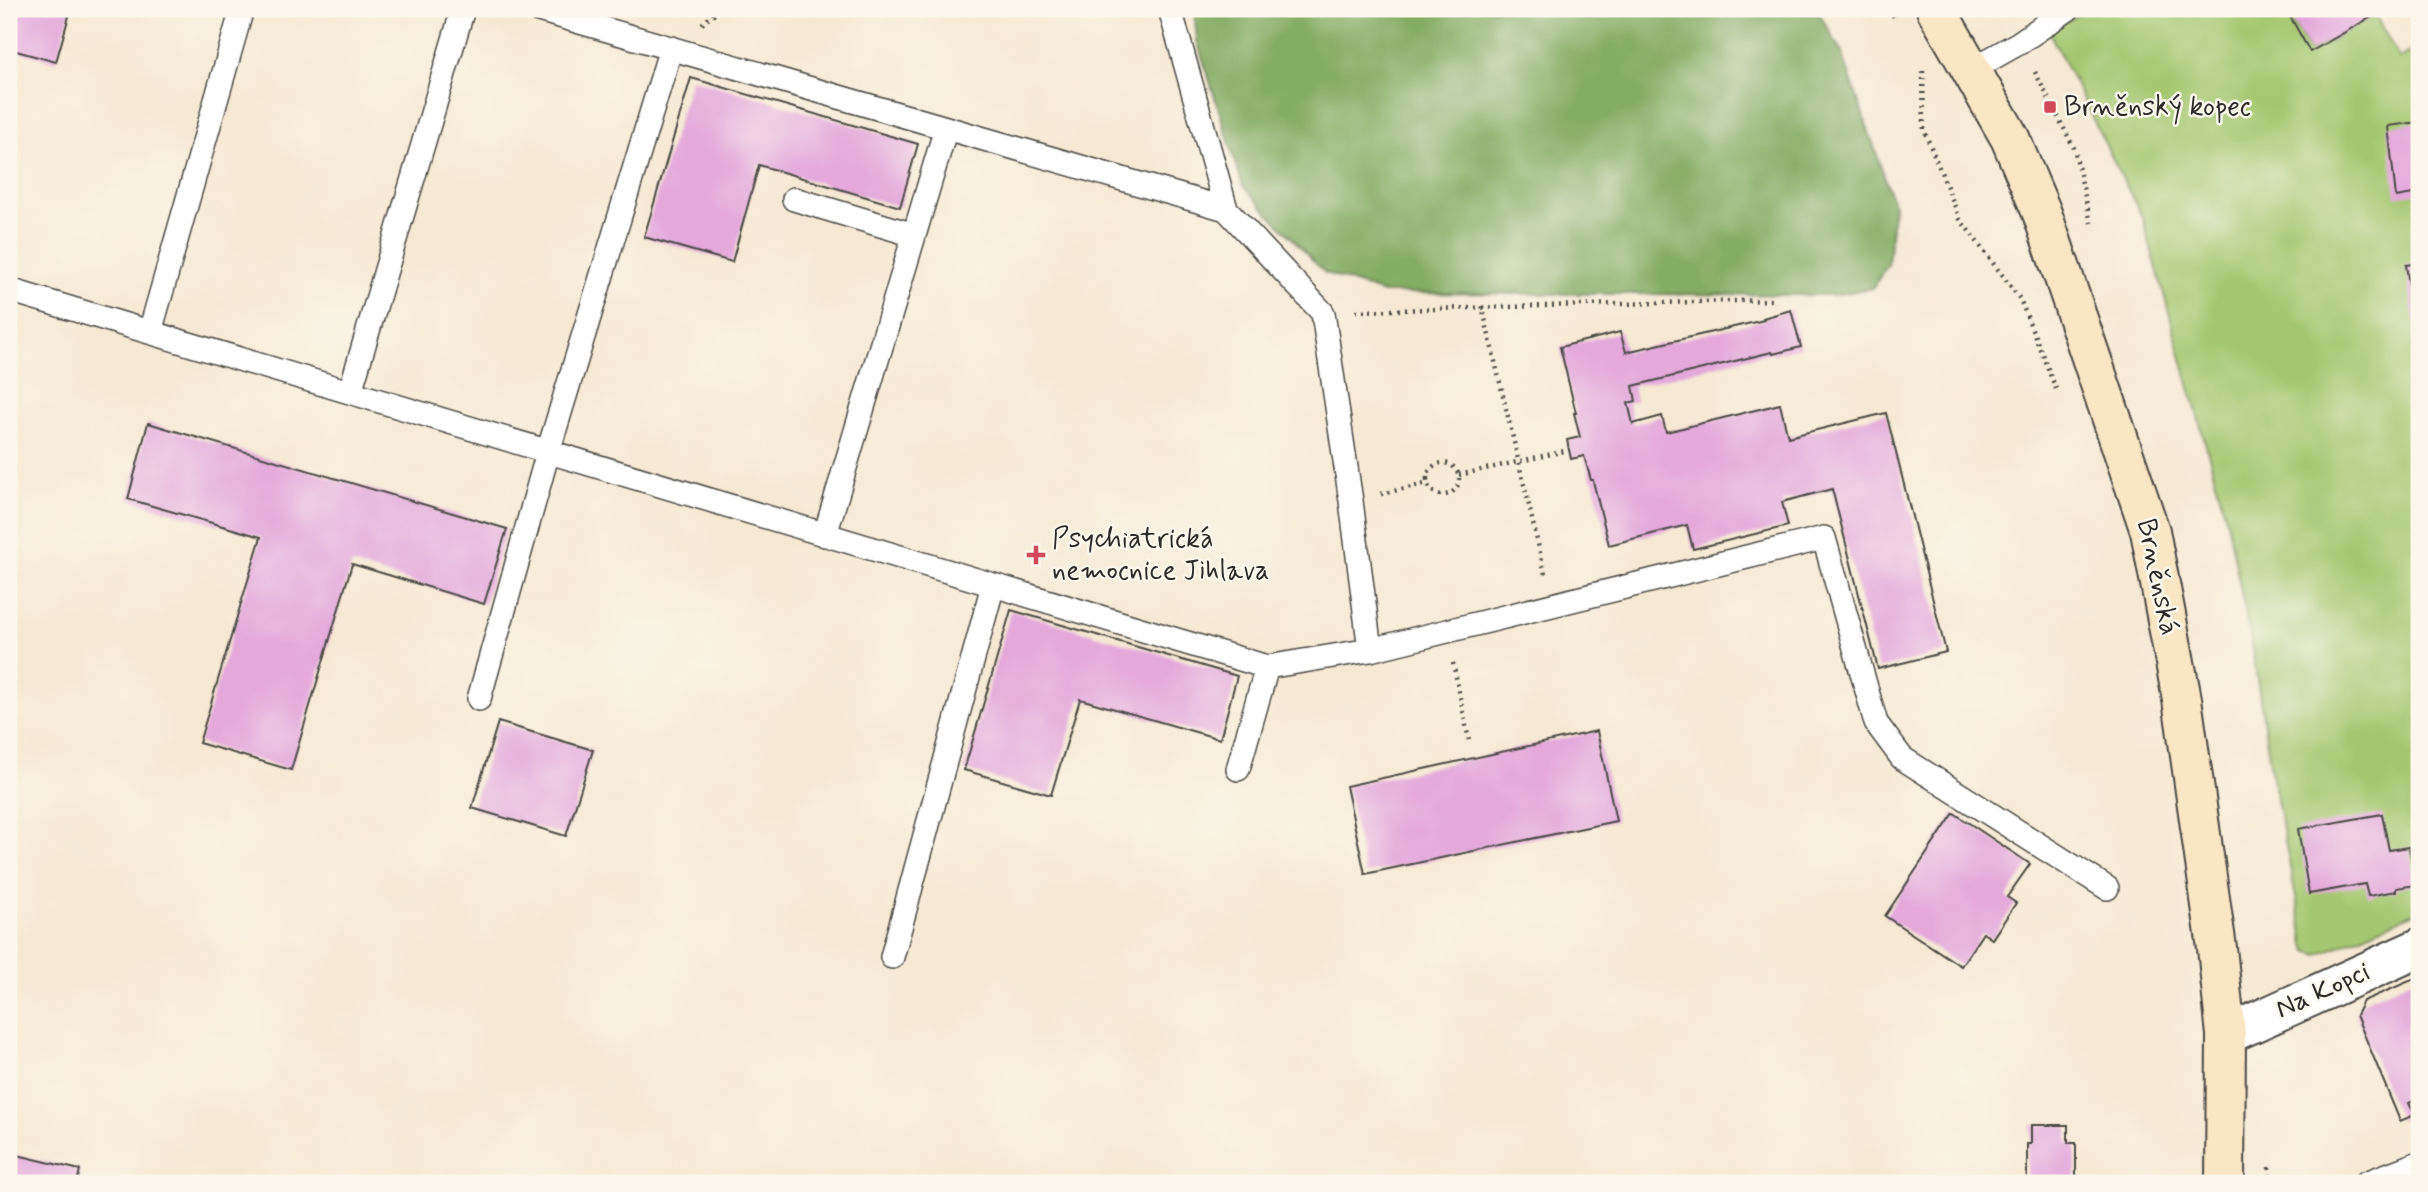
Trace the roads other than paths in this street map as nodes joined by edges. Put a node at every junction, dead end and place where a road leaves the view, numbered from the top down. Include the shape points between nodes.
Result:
1 (242, 9) edge
2 (463, 9) edge
3 (535, 9) edge
4 (1170, 9) edge
5 (1936, 9) edge
6 (2068, 9) edge
7 (671, 48) junction
8 (1971, 70) junction
9 (946, 128) junction
10 (794, 199) dead end
11 (1226, 209) junction
12 (914, 235) junction
13 (9, 290) edge
14 (150, 332) junction
15 (350, 392) junction
16 (548, 452) junction
17 (825, 535) junction
18 (993, 585) junction
19 (1370, 650) junction
20 (1268, 667) junction
21 (479, 699) dead end
22 (1238, 769) dead end
23 (2108, 888) dead end
24 (2419, 948) edge
25 (892, 957) dead end
26 (2226, 1035) junction
27 (2419, 1163) edge
28 (2225, 1183) edge
29 (2366, 1183) edge

1 - 14 lane
2 - 15 lane
3 - 7 lane
4 - 11 lane
5 - 8 main road, Brněnská
6 - 8 lane
7 - 9 lane
7 - 16 lane
8 - 26 main road, Brněnská via 2010,138 2042,213 2150,531 2182,699
9 - 11 lane
9 - 12 lane
10 - 12 lane
11 - 19 lane via 1323,313
12 - 17 lane
13 - 14 lane
14 - 15 lane
15 - 16 lane
16 - 17 lane
16 - 21 lane
17 - 18 lane
18 - 20 lane
18 - 25 lane
19 - 20 lane
19 - 23 lane via 1824,537 1876,723 1902,758
20 - 22 lane
24 - 26 street, Na Kopci
26 - 28 main road, Brněnská
27 - 29 lane

